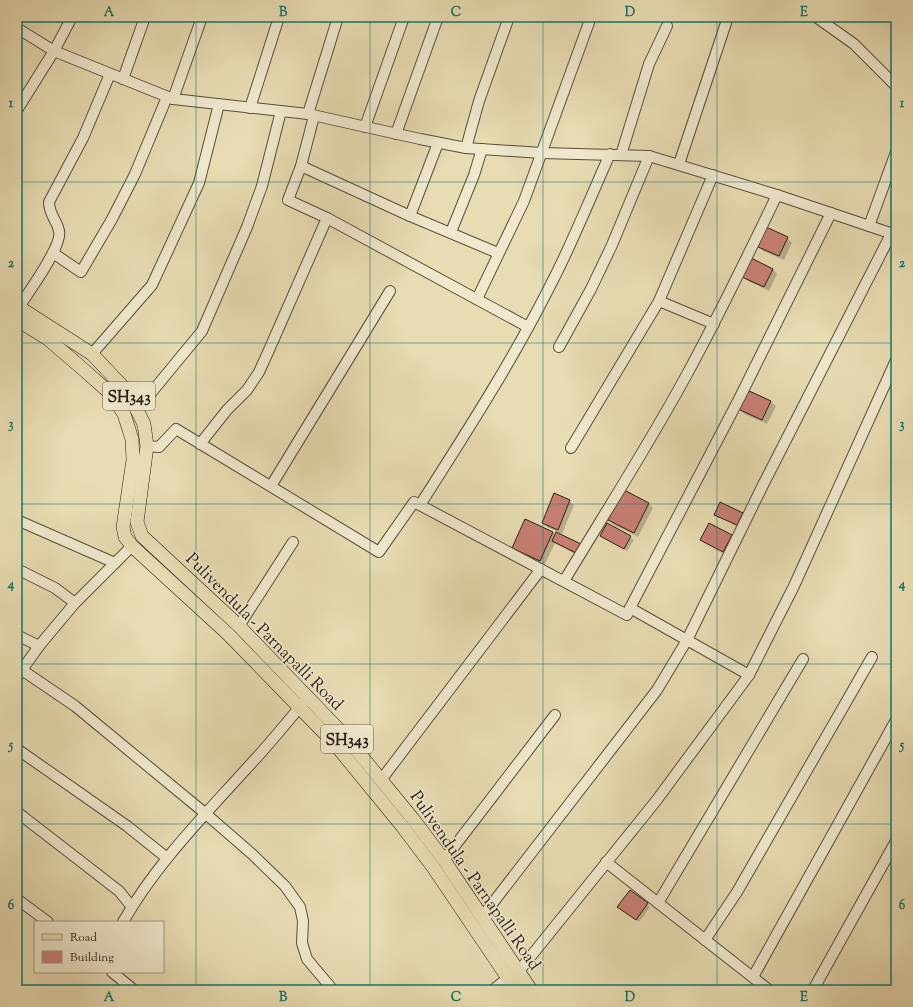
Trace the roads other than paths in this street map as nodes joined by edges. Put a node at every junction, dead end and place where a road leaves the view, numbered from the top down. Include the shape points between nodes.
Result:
1 (72, 17) edge
2 (145, 17) edge
3 (202, 17) edge
4 (278, 17) edge
5 (338, 17) edge
6 (404, 17) edge
7 (438, 17) edge
8 (509, 17) edge
9 (591, 17) edge
10 (728, 17) edge
11 (816, 17) edge
12 (666, 26) dead end
13 (17, 28) edge
14 (54, 51) junction
15 (110, 74) junction
16 (123, 79) junction
17 (896, 86) edge
18 (170, 98) junction
19 (219, 104) junction
20 (250, 108) junction
21 (17, 110) edge
22 (281, 111) junction
23 (311, 115) junction
24 (365, 127) junction
25 (396, 134) junction
26 (438, 143) junction
27 (466, 148) junction
28 (482, 149) junction
29 (896, 152) edge
30 (542, 153) junction
31 (610, 154) junction
32 (621, 155) junction
33 (649, 156) junction
34 (679, 164) junction
35 (301, 166) junction
36 (713, 175) junction
37 (777, 195) junction
38 (831, 213) junction
39 (410, 216) junction
40 (327, 218) junction
41 (869, 226) junction
42 (451, 232) junction
43 (894, 234) edge
44 (53, 253) junction
45 (498, 253) junction
46 (390, 290) dead end
47 (477, 299) junction
48 (659, 301) junction
49 (18, 306) edge
50 (17, 320) edge
51 (714, 324) junction
52 (528, 327) junction
53 (559, 347) dead end
54 (92, 354) junction
55 (896, 360) edge
56 (137, 410) junction
57 (200, 444) junction
58 (147, 446) junction
59 (571, 448) dead end
60 (271, 486) junction
61 (420, 505) junction
62 (17, 520) edge
63 (142, 536) junction
64 (293, 542) dead end
65 (132, 546) junction
66 (115, 563) junction
67 (17, 569) edge
68 (541, 569) junction
69 (564, 581) junction
70 (75, 603) junction
71 (630, 608) junction
72 (239, 626) junction
73 (17, 635) edge
74 (687, 640) junction
75 (40, 646) junction
76 (872, 657) dead end
77 (803, 659) dead end
78 (19, 673) edge
79 (749, 675) junction
80 (304, 702) junction
81 (555, 715) dead end
82 (896, 720) edge
83 (17, 749) edge
84 (381, 780) junction
85 (17, 812) edge
86 (206, 814) junction
87 (896, 841) edge
88 (167, 858) junction
89 (444, 860) junction
90 (606, 862) junction
91 (17, 899) edge
92 (658, 903) junction
93 (132, 907) junction
94 (482, 917) junction
95 (47, 921) edge
96 (124, 921) edge
97 (705, 940) junction
98 (113, 973) edge
99 (513, 975) junction
100 (753, 977) junction
101 (134, 990) edge
102 (333, 990) edge
103 (493, 990) edge
104 (516, 990) edge
105 (531, 990) edge
106 (769, 990) edge
107 (813, 990) edge

1 - 14 street
2 - 16 street
3 - 18 street
4 - 20 street
5 - 23 street
6 - 24 street
7 - 25 street
8 - 27 street via 479,101
9 - 30 street
10 - 34 street
11 - 17 street via 854,44
12 - 32 street via 650,64
13 - 14 street
14 - 15 street
14 - 21 street
15 - 16 street
15 - 44 street via 83,138 49,202 49,210 60,231
16 - 18 street
18 - 19 street
18 - 44 street via 112,219 80,272
19 - 20 street
19 - 54 street via 199,183 152,285
20 - 22 street
22 - 23 street
22 - 56 street via 262,186 202,331
23 - 24 street
23 - 35 street
24 - 25 street
25 - 26 street
26 - 27 street
26 - 39 street
27 - 28 street
28 - 30 street
28 - 42 street
29 - 41 street
30 - 31 street
30 - 45 street via 524,201
31 - 32 street
31 - 52 street via 552,283
32 - 33 street
33 - 34 street
33 - 53 street via 609,251
34 - 36 street
35 - 39 street
35 - 40 street via 288,200
36 - 37 street
36 - 48 street
37 - 38 street
37 - 51 street
38 - 41 street
38 - 71 street via 740,397
39 - 42 street
40 - 47 street
40 - 57 street via 258,372 247,390
41 - 43 street
42 - 45 street
43 - 74 street via 763,485
44 - 49 street
45 - 47 street
46 - 60 street
47 - 52 street
48 - 51 street
48 - 59 street
49 - 54 main road, SH343
50 - 65 main road, Pulivendula - Parnapalli Road via 48,339 84,370 111,394 124,414 132,439 133,460 123,527 125,537
51 - 69 street via 662,419
52 - 61 street via 480,410
54 - 56 main road, SH343 via 126,390
55 - 79 street via 794,586
56 - 58 main road, SH343 via 144,424
57 - 58 street via 176,429 159,447
57 - 60 street
58 - 63 main road, SH343 via 137,522
60 - 61 street via 379,552 414,502
61 - 68 street
62 - 66 street
63 - 65 main road
63 - 72 main road, Pulivendula - Parnapalli Road / SH343
64 - 72 street
65 - 66 street
65 - 80 main road, Pulivendula - Parnapalli Road / SH343
66 - 70 street
67 - 70 street via 55,588
68 - 69 street
68 - 84 street
69 - 71 street via 627,615
70 - 75 street
71 - 74 street
72 - 80 main road, Pulivendula - Parnapalli Road / SH343
73 - 75 street
74 - 79 street
74 - 94 street via 657,690
75 - 78 street
76 - 97 street via 737,892
77 - 92 street
78 - 86 street via 75,706
79 - 90 street via 656,801
80 - 84 main road, Pulivendula - Parnapalli Road / SH343 via 345,736
80 - 86 street
80 - 99 main road, Pulivendula - Parnapalli Road / SH343 via 402,826
81 - 89 street
82 - 100 street
83 - 88 street via 127,826
84 - 89 main road, Pulivendula - Parnapalli Road / SH343
85 - 93 street via 119,891
86 - 88 street
86 - 102 street via 285,886 300,907 303,921 302,943 307,959
87 - 107 street
88 - 93 street
89 - 94 main road, Pulivendula - Parnapalli Road / SH343
90 - 92 street
90 - 99 street
91 - 95 street
92 - 97 street
93 - 96 street
94 - 99 main road, Pulivendula - Parnapalli Road / SH343
97 - 100 street
98 - 101 street
99 - 103 street
99 - 104 main road, Pulivendula - Parnapalli Road / SH343
99 - 105 main road, Pulivendula - Parnapalli Road / SH343
100 - 106 street

